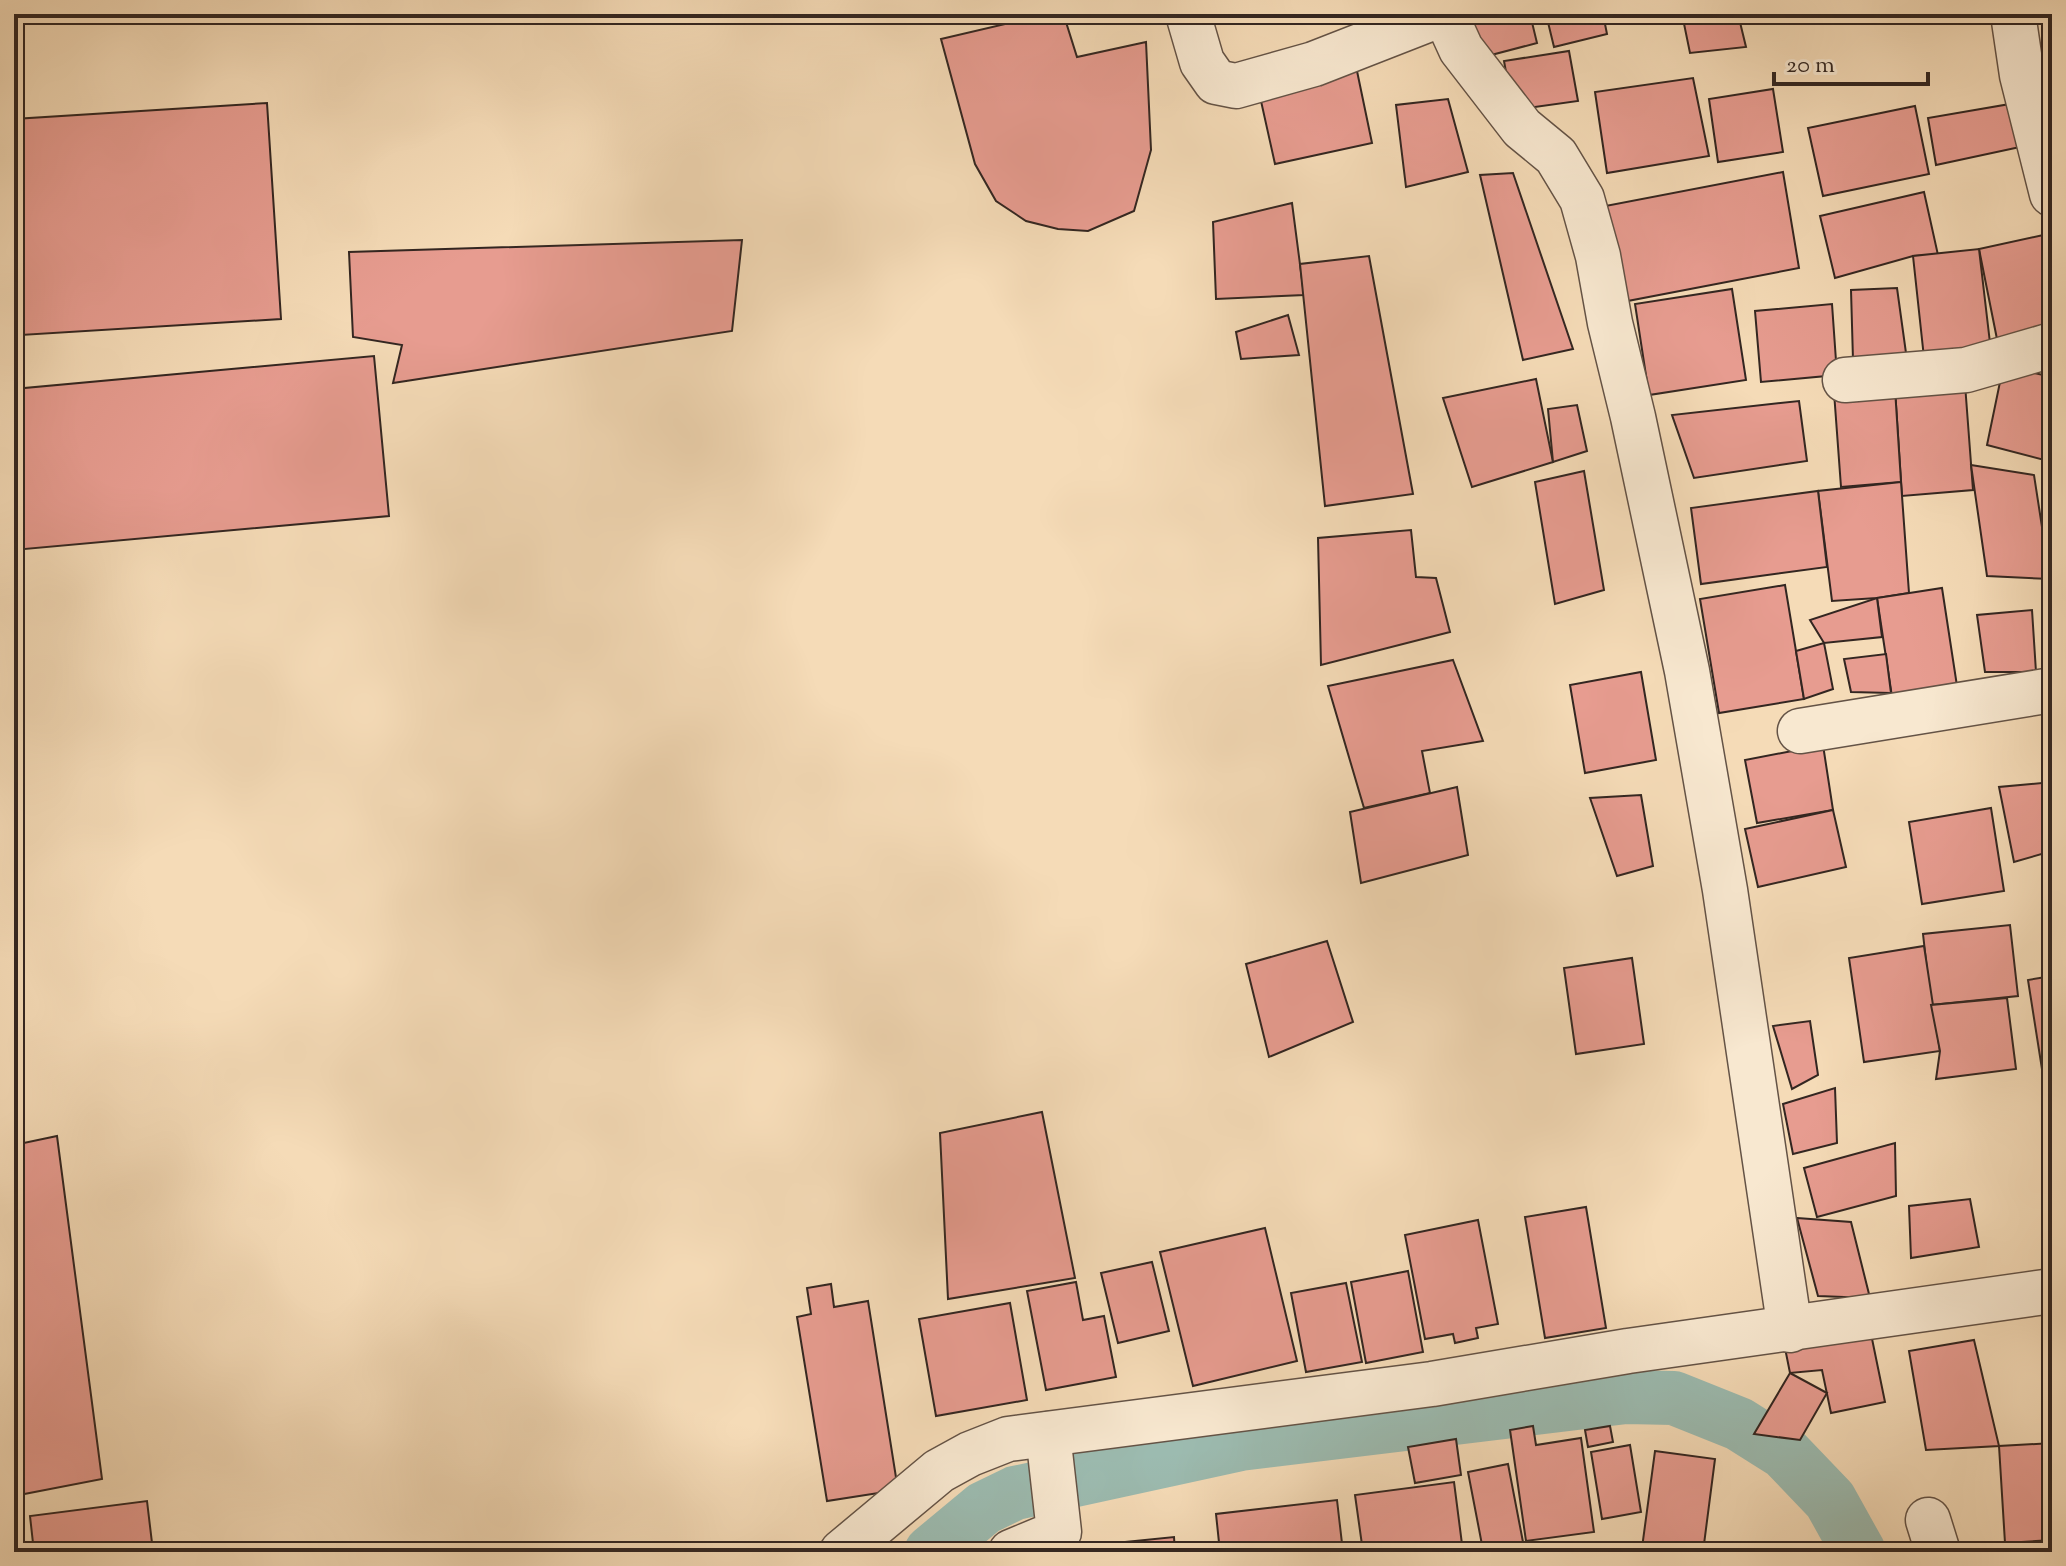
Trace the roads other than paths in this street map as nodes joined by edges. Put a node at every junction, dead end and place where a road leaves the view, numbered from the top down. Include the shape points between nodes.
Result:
1 (1188, 14) edge
2 (1444, 14) edge
3 (2013, 14) edge
4 (2052, 194) edge
5 (2052, 345) edge
6 (1845, 380) dead end
7 (2052, 690) edge
8 (1800, 731) dead end
9 (2052, 1291) edge
10 (1790, 1330) junction
11 (1049, 1439) junction
12 (1059, 1525) edge
13 (842, 1552) edge
14 (1011, 1552) edge

1 - 2 street via 1202,62 1216,82 1236,86 1314,64
2 - 10 street via 1461,49 1522,128 1556,156 1582,199 1598,256 1687,671
3 - 4 street via 2022,75
5 - 6 street via 1966,370
7 - 8 street
9 - 10 street
10 - 11 street
11 - 12 street
11 - 13 street via 1008,1439 970,1454 939,1471
12 - 14 street

